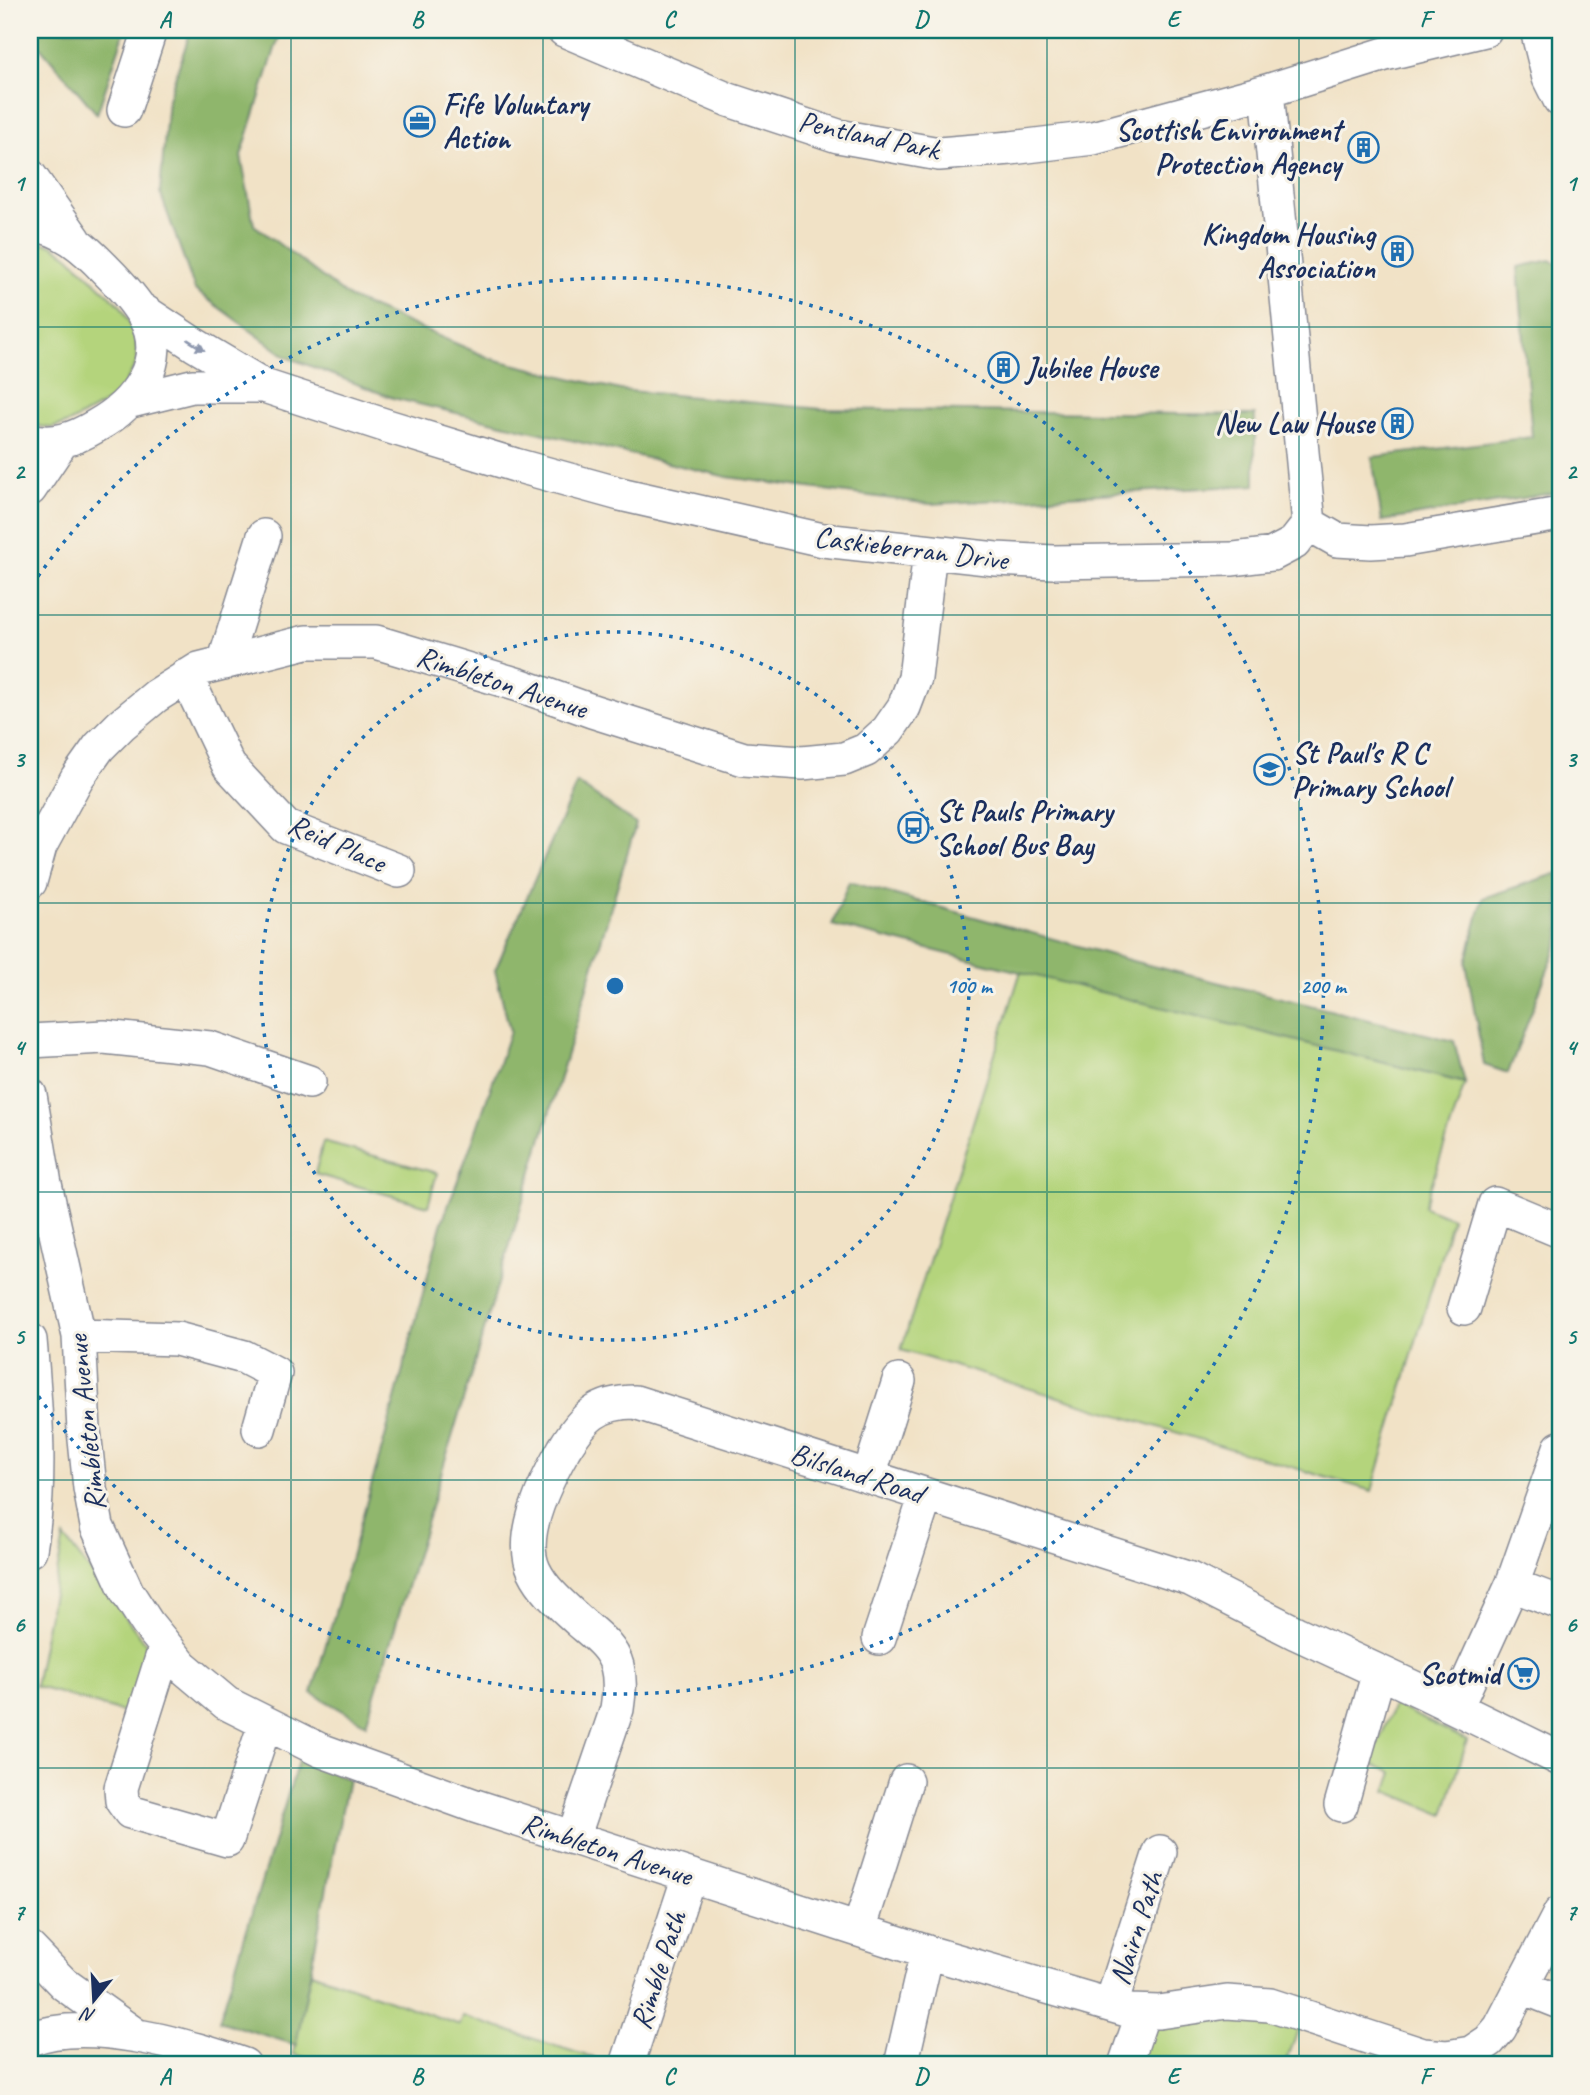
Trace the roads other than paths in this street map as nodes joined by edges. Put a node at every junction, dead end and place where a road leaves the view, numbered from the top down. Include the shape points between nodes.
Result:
1 (150, 30) edge
2 (564, 30) edge
3 (1485, 30) edge
4 (1537, 30) edge
5 (1267, 91) junction
6 (1560, 100) edge
7 (124, 110) dead end
8 (30, 176) edge
9 (30, 224) edge
10 (80, 247) junction
11 (139, 308) junction
12 (264, 386) junction
13 (131, 401) junction
14 (46, 441) edge
15 (30, 489) edge
16 (1560, 514) edge
17 (1309, 524) junction
18 (264, 536) dead end
19 (930, 552) junction
20 (224, 663) junction
21 (186, 676) junction
22 (399, 871) dead end
23 (30, 882) edge
24 (30, 1041) edge
25 (309, 1082) dead end
26 (30, 1096) edge
27 (1560, 1231) edge
28 (1464, 1308) dead end
29 (79, 1336) junction
30 (30, 1340) edge
31 (900, 1381) dead end
32 (259, 1429) dead end
33 (1560, 1448) edge
34 (869, 1476) junction
35 (926, 1495) junction
36 (30, 1550) edge
37 (1512, 1585) junction
38 (1560, 1603) edge
39 (879, 1637) dead end
40 (165, 1647) junction
41 (1379, 1672) junction
42 (1456, 1708) junction
43 (265, 1724) junction
44 (1560, 1759) edge
45 (906, 1781) dead end
46 (1341, 1805) dead end
47 (573, 1838) junction
48 (1160, 1852) dead end
49 (689, 1876) junction
50 (1560, 1913) edge
51 (859, 1930) junction
52 (30, 1949) edge
53 (927, 1952) junction
54 (30, 1973) edge
55 (30, 1979) edge
56 (1522, 1987) junction
57 (1560, 2001) edge
58 (1111, 2005) junction
59 (1143, 2013) junction
60 (134, 2034) junction
61 (30, 2039) edge
62 (1395, 2056) edge
63 (244, 2065) edge
64 (627, 2065) edge
65 (901, 2065) edge
66 (1125, 2065) edge

1 - 7 street
2 - 5 street, Pentland Park via 729,100 838,136 939,154 1093,138
3 - 5 street, Pentland Park via 1385,54
4 - 6 street via 1549,79
5 - 17 street
8 - 10 street
9 - 10 street via 57,231
10 - 11 street
11 -> 12 street, Caskieberran Drive
11 - 13 street via 150,329 152,349 144,383
12 - 13 street, Caskieberran Drive via 192,386
12 - 19 street, Caskieberran Drive via 620,494 823,540
13 - 14 street via 102,423
14 - 15 street
16 - 17 street via 1371,542 1337,540
17 - 19 street, Caskieberran Drive via 1294,543 1273,554 1233,559 1053,562
18 - 20 street
19 - 20 street, Rimbleton Avenue via 915,678 904,707 866,750 844,759 802,763 744,759 376,642 306,642
20 - 21 street, Rimbleton Avenue
21 - 22 street, Reid Place via 229,766 286,827
21 - 23 street, Rimbleton Avenue via 99,747 40,846
24 - 25 street via 104,1037 210,1048
26 - 29 street, Rimbleton Avenue
27 - 28 street via 1495,1204
29 - 32 street via 177,1339 244,1357 275,1373
29 - 40 street, Rimbleton Avenue via 84,1430 97,1525 127,1592
30 - 36 street via 37,1426
31 - 34 street
33 - 37 street
34 - 35 street, Bilsland Road
34 - 47 street, Bilsland Road via 635,1402 614,1402 596,1409 586,1420 554,1466 528,1545 533,1569 547,1590 607,1646 617,1664 617,1709
35 - 39 street
35 - 41 street, Bilsland Road via 1190,1579
37 - 38 street
37 - 42 street
40 - 43 street, Rimbleton Avenue via 212,1693
40 - 43 street via 121,1788 122,1801 130,1812 227,1840
41 - 42 street, Bilsland Road
41 - 46 street
42 - 44 street, Bilsland Road
43 - 47 street, Rimbleton Avenue via 320,1751
45 - 51 street
47 - 49 street, Rimbleton Avenue
48 - 58 street, Nairn Path
49 - 51 street, Rimbleton Avenue
49 - 64 street, Rimble Path
50 - 56 street, Rimbleton Avenue
51 - 53 street, Rimbleton Avenue
52 - 60 street via 64,1984
53 - 58 street, Rimbleton Avenue
53 - 65 street
54 - 55 street
56 - 57 street
56 - 62 street, Rimbleton Avenue via 1500,2028 1471,2053
58 - 59 street, Rimbleton Avenue
59 - 62 street, Rimbleton Avenue via 1250,2002 1288,2010
59 - 66 street
60 - 61 street via 65,2031
60 - 63 street

